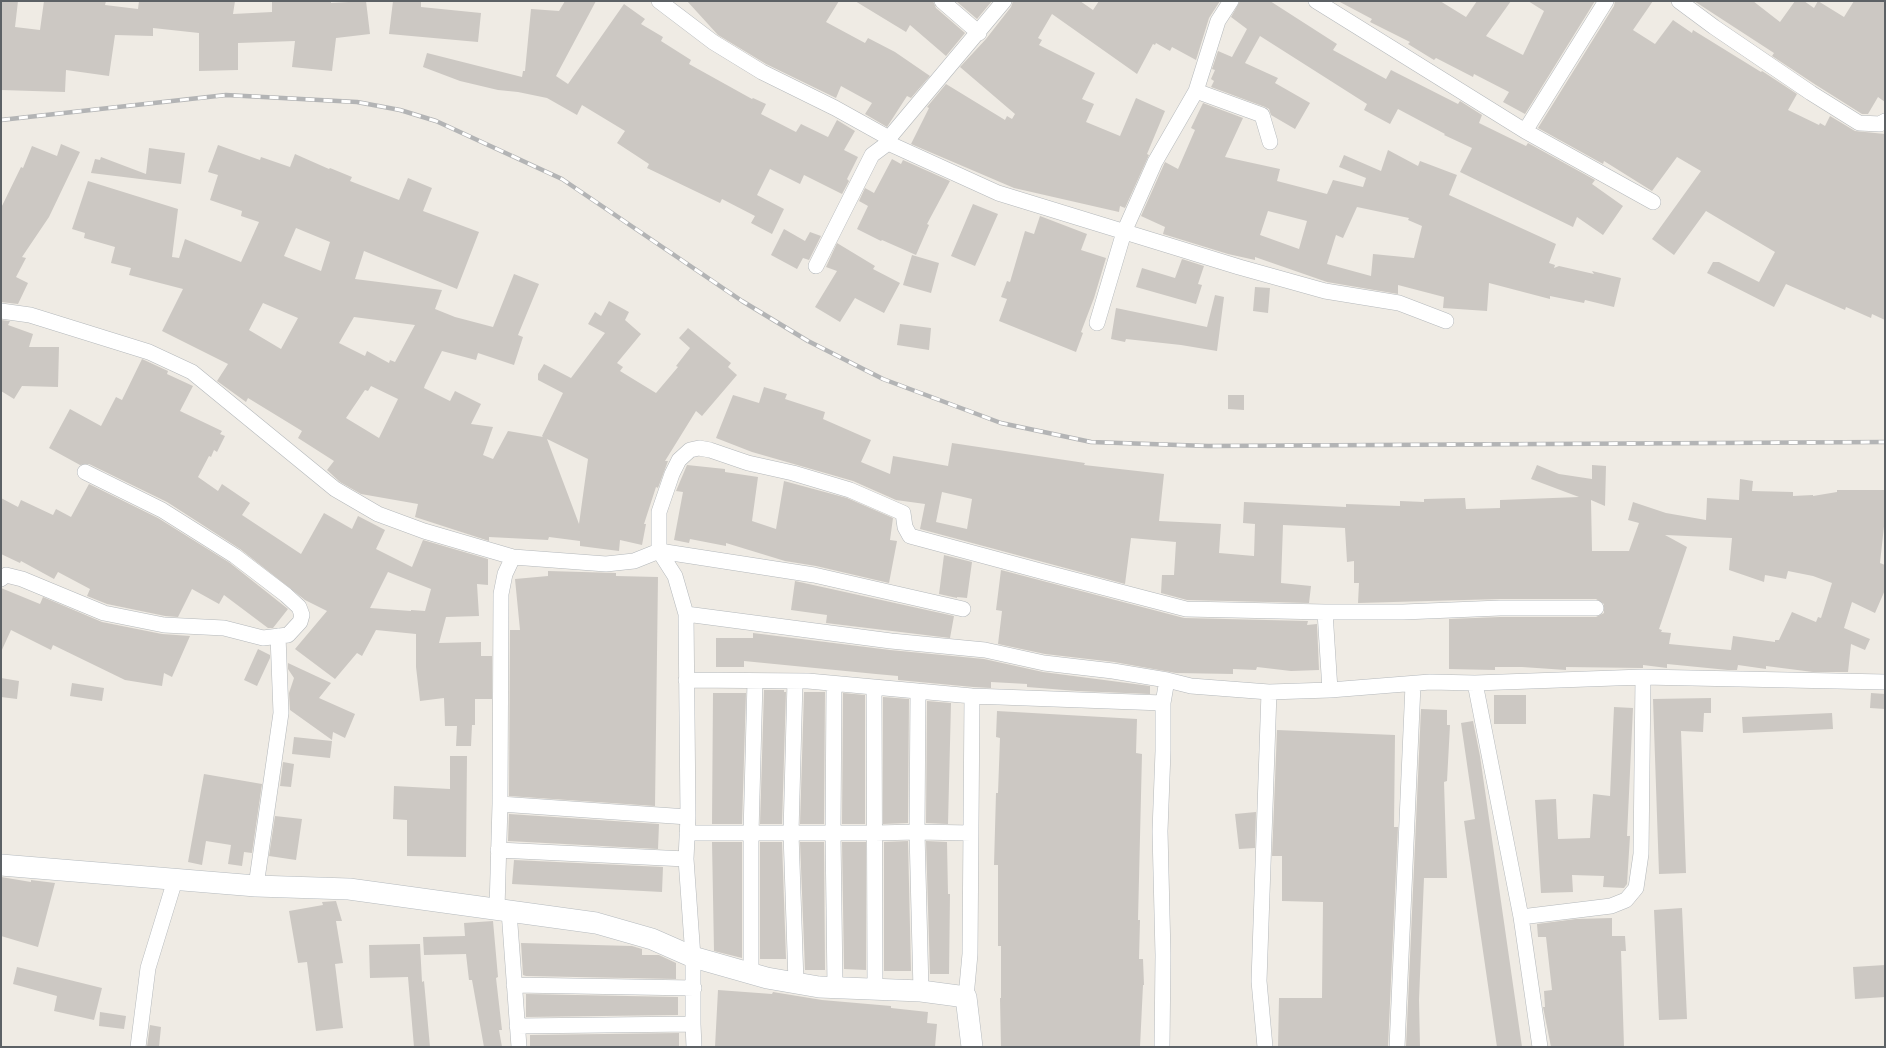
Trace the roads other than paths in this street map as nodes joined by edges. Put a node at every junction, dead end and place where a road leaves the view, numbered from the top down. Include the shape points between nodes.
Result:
1 (659, 1) edge
2 (942, 1) edge
3 (1004, 1) edge
4 (1231, 1) edge
5 (1316, 1) edge
6 (1606, 1) edge
7 (1680, 1) edge
8 (979, 33) junction
9 (1196, 91) junction
10 (1885, 121) edge
11 (1525, 131) junction
12 (889, 141) junction
13 (1270, 142) dead end
14 (1653, 202) dead end
15 (1124, 232) junction
16 (816, 266) dead end
17 (1, 311) edge
18 (1446, 321) dead end
19 (1097, 324) dead end
20 (85, 472) dead end
21 (659, 550) junction
22 (512, 557) junction
23 (1, 579) edge
24 (1596, 608) dead end
25 (963, 609) dead end
26 (1325, 612) junction
27 (686, 614) junction
28 (278, 636) junction
29 (1643, 677) junction
30 (686, 680) junction
31 (754, 680) junction
32 (1167, 680) junction
33 (795, 681) junction
34 (1885, 682) edge
35 (1475, 683) junction
36 (834, 684) junction
37 (1413, 685) junction
38 (874, 687) junction
39 (1330, 690) junction
40 (918, 691) junction
41 (1269, 692) junction
42 (972, 696) junction
43 (1163, 703) junction
44 (500, 804) junction
45 (688, 817) junction
46 (917, 832) junction
47 (791, 833) junction
48 (833, 833) junction
49 (875, 833) junction
50 (971, 833) junction
51 (687, 834) junction
52 (751, 834) junction
53 (498, 850) junction
54 (686, 859) junction
55 (1, 865) edge
56 (175, 880) junction
57 (256, 886) junction
58 (503, 910) junction
59 (1522, 917) junction
60 (693, 957) junction
61 (751, 974) junction
62 (796, 983) junction
63 (514, 985) junction
64 (835, 987) junction
65 (694, 988) junction
66 (875, 988) junction
67 (921, 990) junction
68 (966, 997) junction
69 (693, 1024) junction
70 (517, 1026) junction
71 (138, 1047) edge
72 (519, 1047) edge
73 (694, 1047) edge
74 (972, 1047) edge
75 (1162, 1047) edge
76 (1265, 1047) edge
77 (1397, 1047) edge
78 (1540, 1047) edge

1 - 12 street via 713,42 762,72 835,108
2 - 8 street
3 - 8 street
4 - 9 street via 1218,21
5 - 11 street
6 - 11 street
7 - 10 street via 1714,27 1859,123 1880,124
8 - 12 street
9 - 13 street via 1262,115
9 - 15 street via 1155,162
11 - 14 street
12 - 15 street via 998,193
12 - 16 street via 872,155 865,166
15 - 18 street via 1325,291 1398,303
15 - 19 street
17 - 22 street via 30,315 149,352 192,372 341,493 378,514 424,531
20 - 28 street via 162,510 235,556 286,594 300,607 302,615 300,622 288,635
21 - 22 street via 634,561 606,564
21 - 25 street via 814,576
21 - 26 street via 659,512 672,474 679,460 690,450 699,448 850,490 903,513 905,527 910,536 1044,572 1186,609
21 - 27 street via 675,576
22 - 44 street via 501,594
23 - 28 street via 6,575 22,579 104,614 164,625 224,628 263,638
24 - 26 street
26 - 39 street
27 - 30 street
27 - 32 street via 985,650 1044,663
28 - 57 street via 281,713
29 - 34 street
29 - 35 street
29 - 59 street via 1641,854 1636,888 1626,900 1611,906
30 - 31 street
30 - 45 street
31 - 33 street
31 - 52 street
32 - 41 street via 1191,686
32 - 43 street
33 - 36 street
33 - 47 street
35 - 37 street via 1430,682
35 - 59 street
36 - 38 street
36 - 48 street
37 - 39 street
37 - 77 street
38 - 40 street
38 - 49 street
39 - 41 street
40 - 42 street
40 - 46 street
41 - 76 street via 1259,981
42 - 43 street
42 - 50 street
43 - 75 street via 1160,831
44 - 45 street
44 - 53 street
45 - 51 street
46 - 49 street
46 - 50 street
46 - 67 street
47 - 48 street
47 - 52 street
47 - 62 street
48 - 49 street
48 - 64 street
49 - 66 street
50 - 68 street via 970,954
51 - 52 street
51 - 54 street
52 - 61 street
53 - 54 street
53 - 58 street
54 - 60 street
55 - 56 street
56 - 57 street
56 - 71 street via 148,968
57 - 58 street via 350,889
58 - 60 street via 596,923 652,939
58 - 63 street
59 - 78 street
60 - 61 street
60 - 65 street
61 - 62 street
62 - 64 street
63 - 65 street
63 - 70 street
64 - 66 street
65 - 69 street
66 - 67 street
67 - 68 street
68 - 74 street
69 - 70 street
69 - 73 street
70 - 72 street

